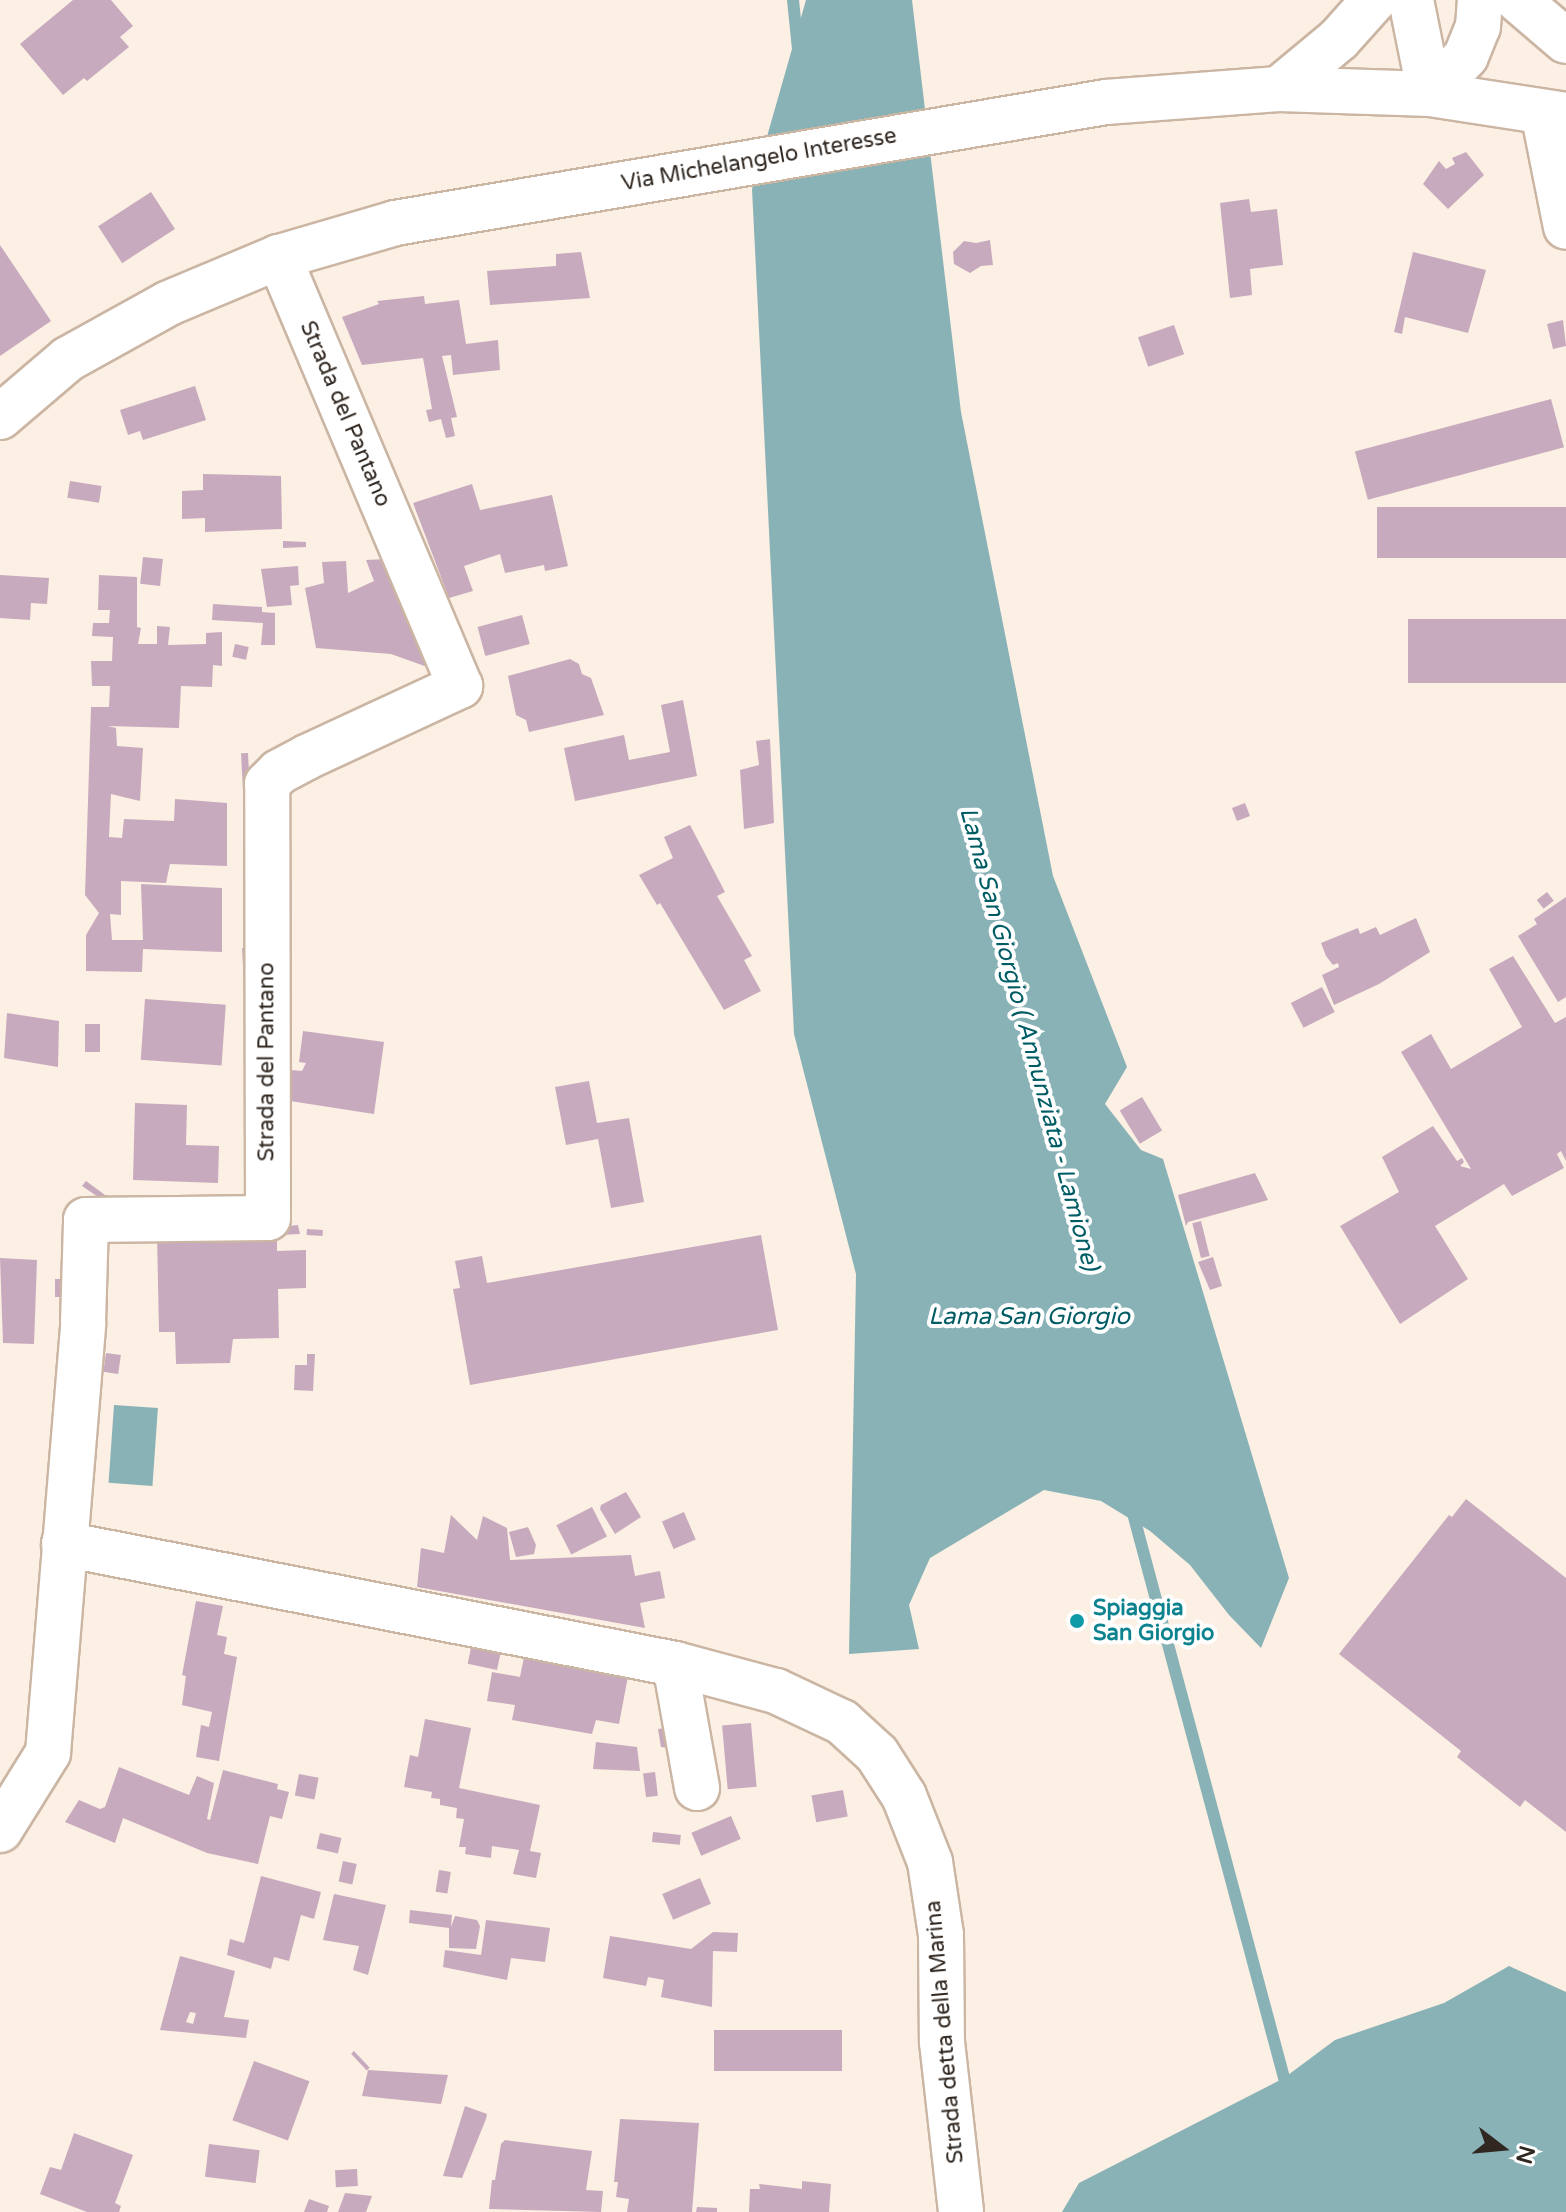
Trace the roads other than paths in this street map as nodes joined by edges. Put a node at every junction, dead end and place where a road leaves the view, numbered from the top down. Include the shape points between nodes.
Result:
1 (1374, 0) edge
2 (1411, 0) edge
3 (1480, 0) edge
4 (1518, 0) edge
5 (1566, 41) edge
6 (1279, 89) junction
7 (1430, 94) junction
8 (1555, 114) edge
9 (1566, 227) edge
10 (279, 257) junction
11 (0, 417) edge
12 (64, 1544) junction
13 (675, 1664) junction
14 (697, 1788) dead end
15 (0, 1830) edge
16 (961, 2212) edge

1 - 6 street via 1339,39
2 - 7 street
3 - 7 street via 1478,27 1466,56
4 - 5 street
6 - 7 street, Via Michelangelo Interesse
6 - 10 street, Via Michelangelo Interesse via 1106,102 677,173 395,223
7 - 8 street, Via Michelangelo Interesse
8 - 9 street
10 - 11 street, Via Michelangelo Interesse via 169,303 68,359
10 - 12 street, Strada del Pantano via 460,686 307,757 267,784 268,1218 86,1220
12 - 13 street, Strada detta della Marina
12 - 15 street, Strada del Pantano via 48,1753
13 - 14 street
13 - 16 street, Strada detta della Marina via 776,1691 842,1722 877,1754 904,1796 930,1862 941,1935 942,2042

